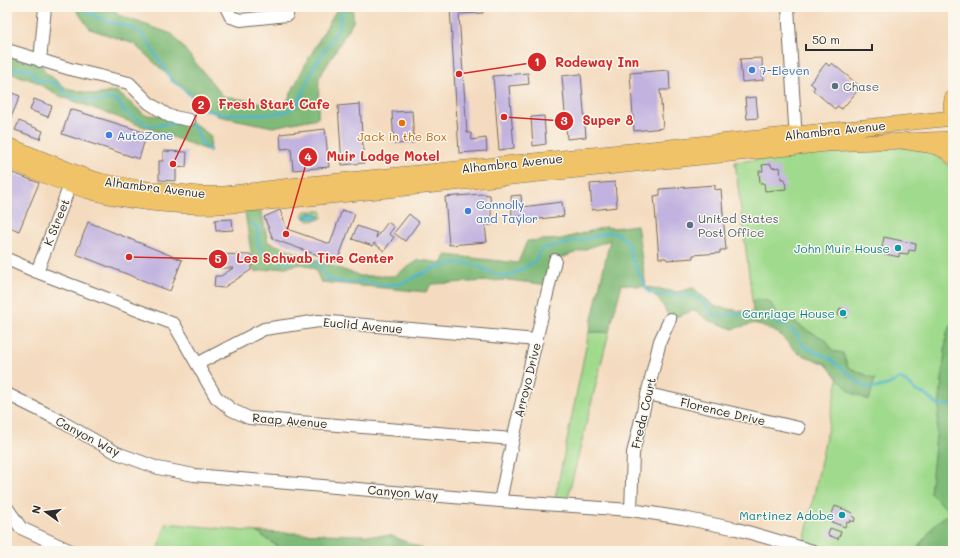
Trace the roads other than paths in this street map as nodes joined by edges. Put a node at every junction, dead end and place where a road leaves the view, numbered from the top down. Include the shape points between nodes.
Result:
1 (45, 7) edge
2 (226, 7) edge
3 (788, 7) edge
4 (287, 15) dead end
5 (7, 50) edge
6 (40, 61) junction
7 (953, 99) edge
8 (953, 109) edge
9 (953, 118) edge
10 (190, 120) dead end
11 (953, 139) edge
12 (796, 141) junction
13 (906, 141) junction
14 (7, 145) edge
15 (953, 156) edge
16 (7, 160) edge
17 (73, 179) junction
18 (7, 259) edge
19 (555, 260) dead end
20 (37, 272) junction
21 (670, 319) dead end
22 (537, 340) junction
23 (197, 364) junction
24 (648, 394) junction
25 (7, 395) edge
26 (799, 428) dead end
27 (513, 439) junction
28 (500, 501) junction
29 (7, 508) edge
30 (630, 510) junction
31 (65, 550) edge
32 (813, 551) edge

1 - 6 street
2 - 4 street via 231,17 241,20
3 - 12 street
5 - 6 street
6 - 10 street via 129,83 149,103 169,116
7 - 8 highway
9 - 12 main road, Alhambra Avenue
11 - 13 main road, Alhambra Avenue
12 - 13 main road, Alhambra Avenue
12 - 17 main road, Alhambra Avenue via 224,194 199,194
13 - 15 highway via 937,146
14 - 17 main road, Alhambra Avenue
16 - 17 main road, Alhambra Avenue
17 - 20 street, K Street
18 - 20 street, Raap Avenue
19 - 22 street, Arroyo Drive
20 - 23 street, Raap Avenue via 174,324
21 - 24 street, Freda Court via 660,340
22 - 23 street, Euclid Avenue via 319,321 264,329
22 - 27 street, Arroyo Drive
23 - 27 street, Raap Avenue via 216,396 232,410 249,418
24 - 26 street, Florence Drive
24 - 30 street, Freda Court via 634,453
25 - 28 street, Canyon Way via 55,418 117,453 158,468 194,475
27 - 28 street, Arroyo Drive
28 - 30 street, Canyon Way
29 - 31 street via 21,528
30 - 32 street, Canyon Way via 737,529

